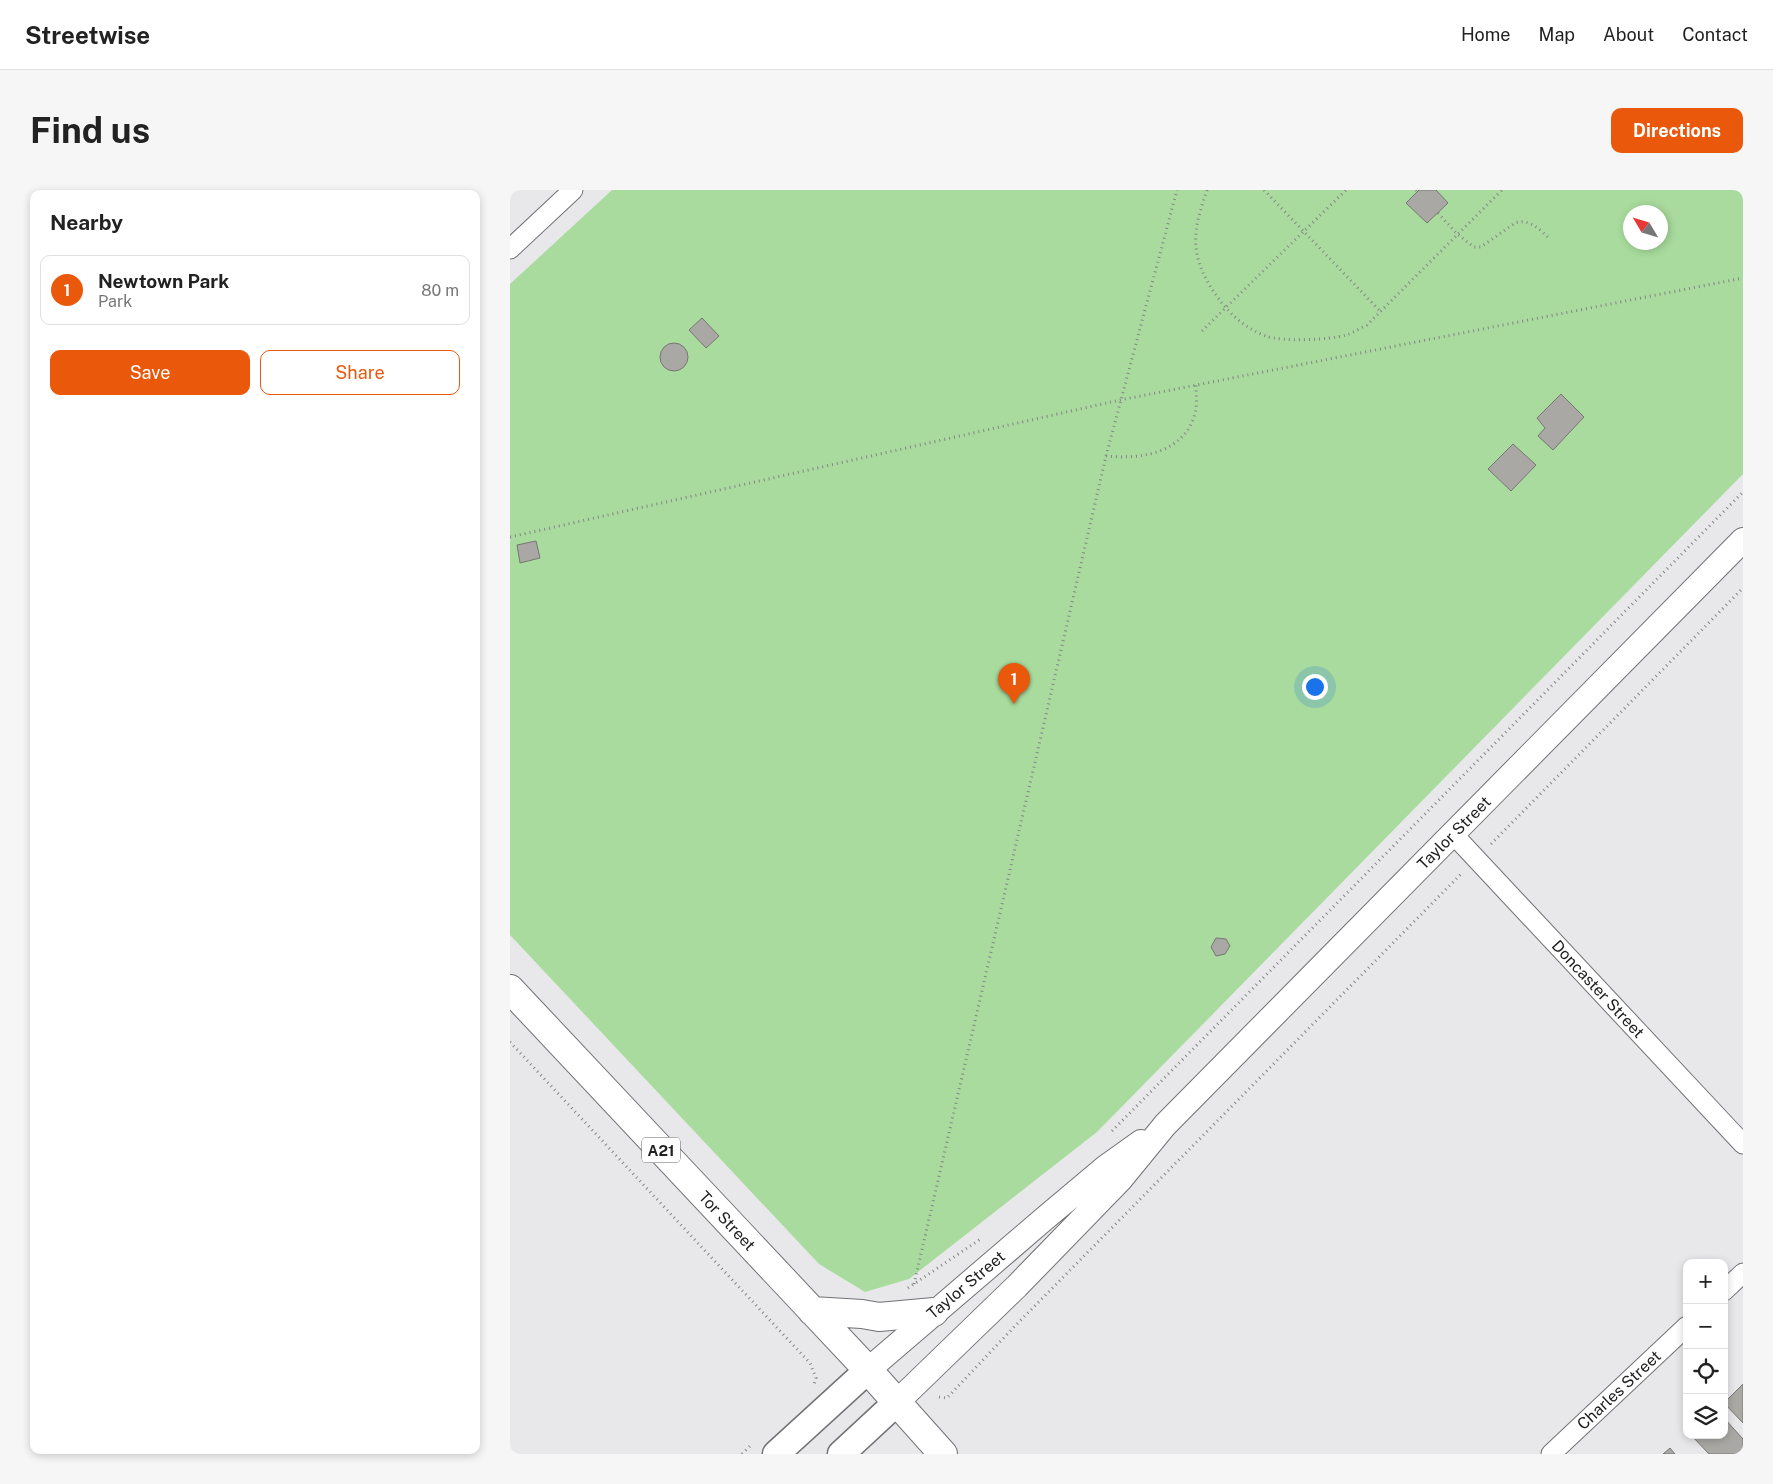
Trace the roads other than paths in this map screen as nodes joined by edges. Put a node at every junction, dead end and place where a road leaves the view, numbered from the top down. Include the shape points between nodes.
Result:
1 (573, 190) edge
2 (510, 249) edge
3 (1743, 540) edge
4 (1453, 834) junction
5 (510, 989) edge
6 (1165, 1125) junction
7 (1743, 1144) edge
8 (1743, 1273) edge
9 (1728, 1287) edge
10 (812, 1311) junction
11 (934, 1312) junction
12 (1683, 1330) edge
13 (868, 1370) junction
14 (896, 1403) junction
15 (776, 1454) edge
16 (841, 1454) edge
17 (943, 1454) edge
18 (1550, 1454) edge

1 - 2 street
3 - 4 street, Taylor Street
4 - 6 street, Taylor Street
4 - 7 street, Doncaster Street
5 - 10 highway, Tor Street / A21
6 - 11 street, Taylor Street via 1106,1167
6 - 14 street, Taylor Street via 1120,1180
8 - 9 street
10 - 11 highway via 879,1317
10 - 13 highway, Tor Street / A21
11 - 13 street, Taylor Street
12 - 18 street, Charles Street
13 - 14 highway, Tor Street / A21
13 - 15 main road, Taylor Street
14 - 16 main road, Taylor Street
14 - 17 highway, Tor Street / A21

